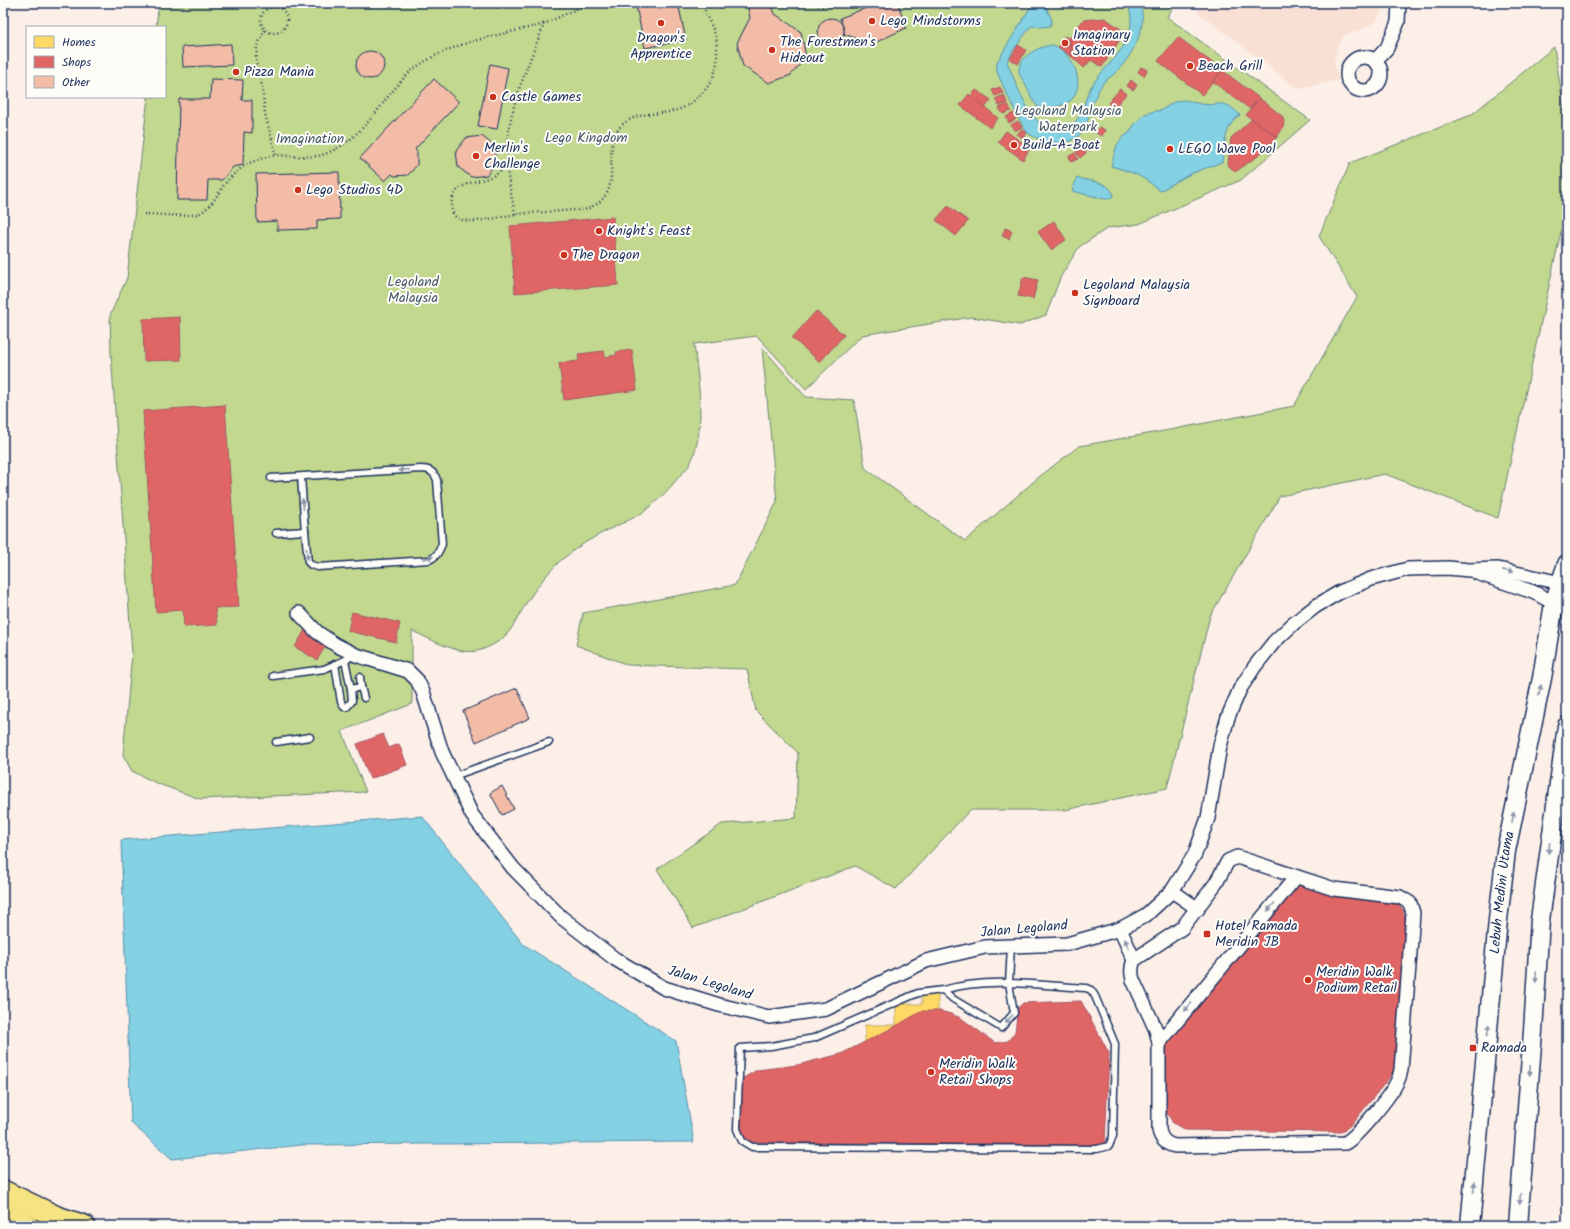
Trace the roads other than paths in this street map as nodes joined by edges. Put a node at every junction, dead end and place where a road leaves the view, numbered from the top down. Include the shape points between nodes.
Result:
1 (1399, 3) edge
2 (1375, 61) dead end
3 (301, 477) junction
4 (271, 478) dead end
5 (306, 531) junction
6 (276, 533) dead end
7 (1567, 564) edge
8 (1469, 570) junction
9 (1564, 584) edge
10 (1561, 606) edge
11 (299, 613) dead end
12 (351, 658) junction
13 (335, 664) junction
14 (273, 676) dead end
15 (360, 677) dead end
16 (362, 687) junction
17 (351, 689) junction
18 (364, 698) dead end
19 (1567, 726) edge
20 (310, 737) dead end
21 (276, 742) dead end
22 (549, 742) dead end
23 (454, 776) junction
24 (1296, 877) junction
25 (1172, 891) junction
26 (1198, 909) junction
27 (1120, 929) junction
28 (1011, 946) junction
29 (1134, 960) junction
30 (1009, 982) junction
31 (943, 990) junction
32 (1159, 1043) junction
33 (3, 1191) edge
34 (3, 1214) edge
35 (28, 1226) edge
36 (84, 1226) edge
37 (1470, 1226) edge
38 (1518, 1226) edge

1 - 2 street via 1398,22 1387,48
3 - 4 lane
5 -> 3 lane
5 -> 3 lane via 308,562 318,567 429,560 439,552 442,544 437,480 431,471 421,469
5 - 6 lane
7 - 9 main road, Lebuh Medini Utama
8 -> 9 street, Jalan Legoland via 1498,569
8 - 10 street, Jalan Legoland via 1533,592
8 - 25 street, Jalan Legoland via 1408,570 1371,579 1316,606 1274,642 1240,689 1228,717 1220,746 1208,818 1195,854
9 - 10 main road, Lebuh Medini Utama
37 -> 10 main road, Lebuh Medini Utama via 1506,851 1542,678
11 - 12 street, Jalan Legoland via 317,632
12 - 13 lane
12 - 17 lane
12 - 23 street, Jalan Legoland via 408,672 417,680 442,752
13 - 14 lane via 324,669
13 - 17 lane via 341,702 347,708 352,701
15 - 16 lane
16 - 17 lane
16 - 18 lane
19 -> 38 main road via 1540,920
20 - 21 lane
22 - 23 lane
23 - 28 street, Jalan Legoland via 472,815 513,868 561,917 615,959 664,988 719,1006 769,1017 826,1009 926,961 985,947
24 - 26 street via 1242,858 1232,858
24 -> 32 street
24 - 32 street via 1334,889 1400,897 1410,903 1412,908 1401,1070 1392,1090 1356,1135 1345,1143 1338,1144 1169,1145 1160,1136 1159,1130
25 - 26 street
25 - 27 street, Jalan Legoland via 1146,915
26 - 29 street via 1182,928
27 - 28 street, Jalan Legoland via 1067,944
29 -> 27 street
28 - 30 lane
29 - 32 street via 1131,966 1133,980 1156,1030
30 - 31 lane via 961,985
30 -> 31 lane via 1014,1013 1001,1028
30 - 31 lane via 1086,988 1095,996 1115,1044 1113,1136 1109,1146 1097,1149 752,1147 742,1141 737,1129 740,1048 771,1046 814,1038 918,993
33 - 36 highway via 57,1217
34 - 35 highway

